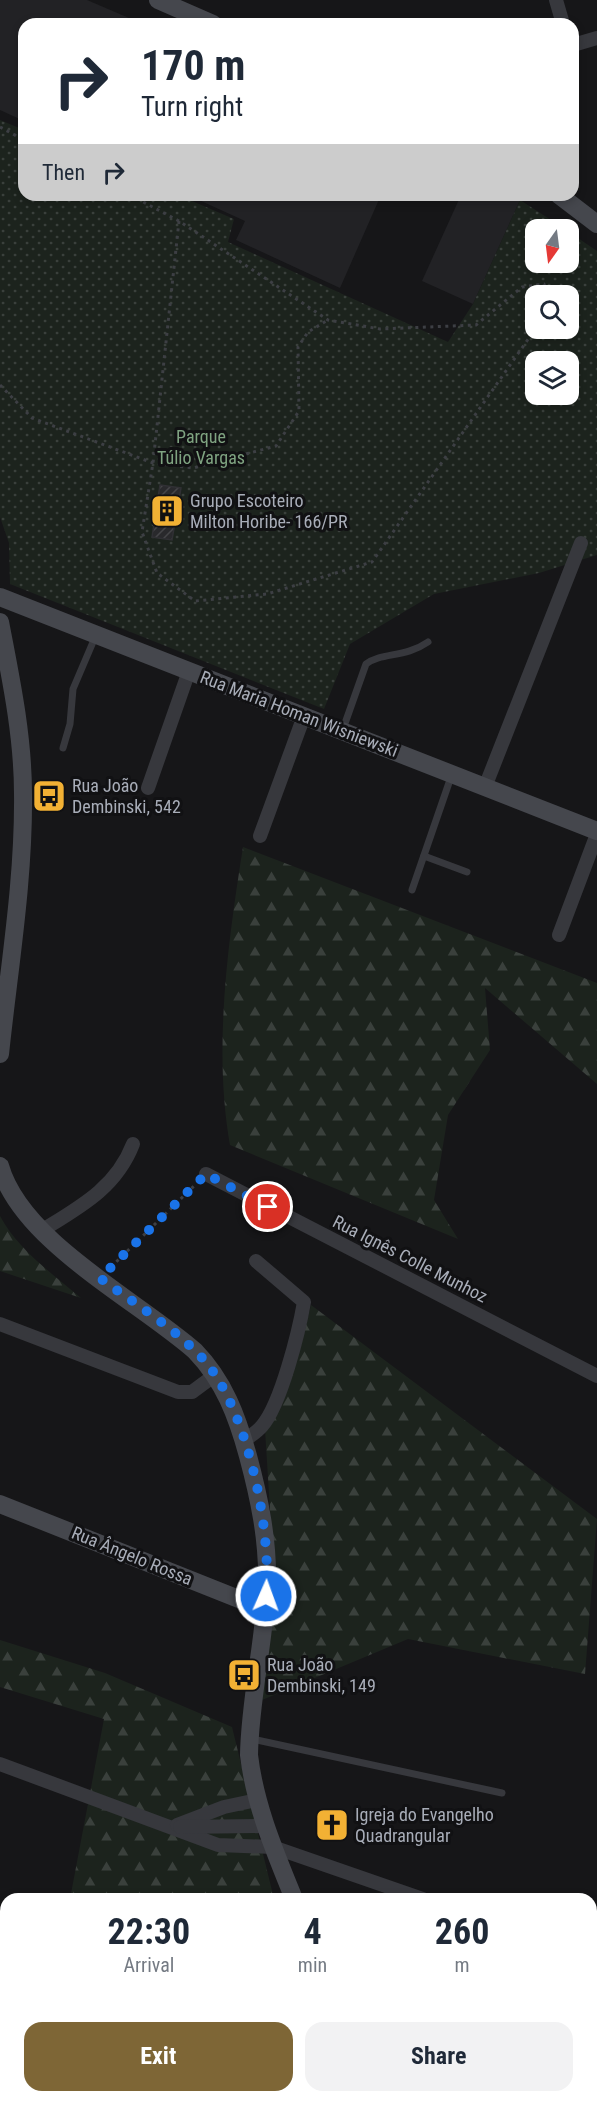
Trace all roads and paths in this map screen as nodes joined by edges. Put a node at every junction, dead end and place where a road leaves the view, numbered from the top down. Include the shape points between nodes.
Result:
1 (158, 0) edge
2 (556, 0) edge
3 (199, 18) edge
4 (561, 18) edge
5 (597, 38) edge
6 (579, 43) edge
7 (0, 127) edge
8 (18, 137) edge
9 (141, 201) edge
10 (567, 201) edge
11 (179, 221) junction
12 (597, 224) edge
13 (525, 287) edge
14 (328, 320) junction
15 (528, 339) edge
16 (0, 385) edge
17 (153, 462) junction
18 (581, 543) dead end
19 (0, 597) edge
20 (0, 622) edge
21 (96, 635) junction
22 (428, 642) dead end
23 (189, 671) junction
24 (304, 716) junction
25 (342, 731) junction
26 (63, 748) dead end
27 (452, 774) junction
28 (148, 788) dead end
29 (485, 788) junction
30 (597, 832) edge
31 (260, 836) dead end
32 (424, 856) junction
33 (467, 872) dead end
34 (412, 890) dead end
35 (559, 934) dead end
36 (4, 966) edge
37 (0, 1054) edge
38 (133, 1144) dead end
39 (0, 1166) edge
40 (206, 1174) joint
41 (41, 1232) junction
42 (256, 1261) dead end
43 (100, 1278) junction
44 (0, 1324) edge
45 (215, 1375) junction
46 (597, 1376) edge
47 (244, 1441) junction
48 (0, 1504) edge
49 (264, 1609) junction
50 (249, 1738) junction
51 (0, 1764) edge
52 (502, 1793) dead end
53 (257, 1800) junction
54 (265, 1826) junction
55 (172, 1827) junction
56 (273, 1847) junction
57 (292, 1893) edge
58 (406, 1893) edge

1 - 3 main road
2 - 4 street
5 - 6 street
7 - 8 path
9 - 11 path
10 - 12 main road
11 - 14 path
11 - 17 path
13 - 14 path via 476,325 380,329
14 - 17 path via 308,332 298,347 299,411 276,446 193,468
15 - 17 path via 372,562 267,594 195,601 157,573 142,532
16 - 17 path via 32,418
18 - 29 street
19 - 21 main road, Rua Maria Homan Wisniewski
20 - 36 main road via 18,719 23,794 21,861
21 - 23 main road, Rua Maria Homan Wisniewski
21 - 26 lane via 73,689 72,715
22 - 25 lane via 416,650 373,658 366,664
23 - 24 main road, Rua Maria Homan Wisniewski
23 - 28 street
24 - 25 main road, Rua Maria Homan Wisniewski
24 - 31 street
25 - 27 main road, Rua Maria Homan Wisniewski
27 - 29 main road, Rua Maria Homan Wisniewski
27 - 32 lane
29 - 30 main road, Rua Maria Homan Wisniewski
30 - 35 street
32 - 33 lane
32 - 34 lane
36 - 37 main road
38 - 41 street via 125,1165 93,1199
39 - 41 main road via 10,1192
40 - 43 path
40 - 46 street, Rua Ignês Colle Munhoz
41 - 43 main road
42 - 47 street via 304,1302 297,1342 270,1411 261,1428
43 - 45 main road via 183,1340
44 - 45 street via 178,1392 192,1392
45 - 47 main road via 235,1412
47 - 49 main road via 266,1552
48 - 49 main road, Rua Ângelo Rossa
49 - 50 main road
50 - 52 lane
50 - 53 main road
51 - 55 street
53 - 54 main road
53 - 55 street via 216,1809
54 - 55 street
54 - 56 main road
55 - 56 street via 218,1845
56 - 57 main road
56 - 58 street

